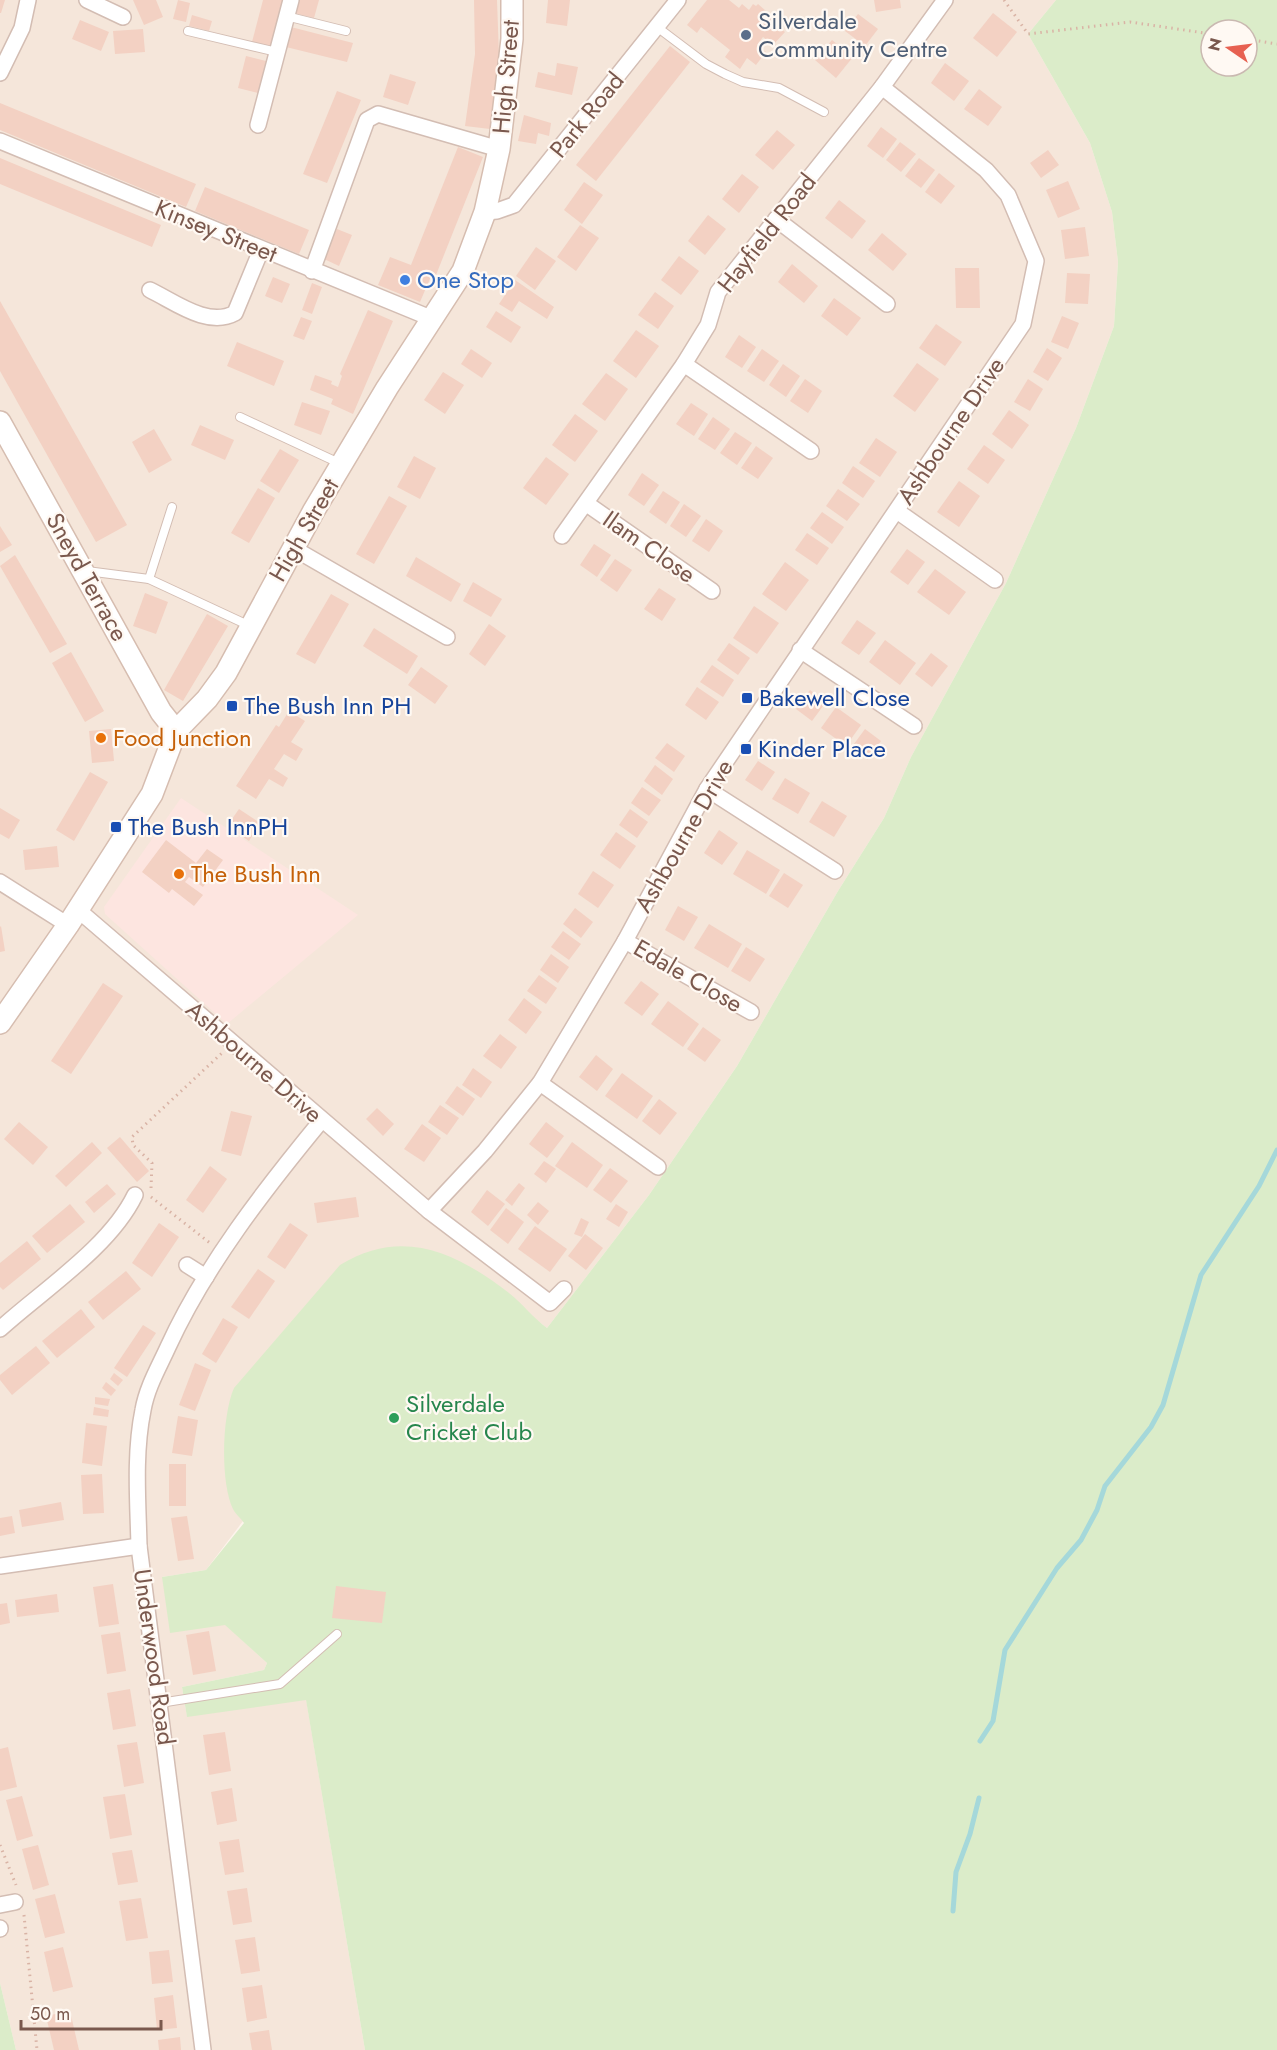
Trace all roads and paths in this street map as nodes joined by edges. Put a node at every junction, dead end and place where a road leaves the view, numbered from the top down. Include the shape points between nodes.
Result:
1 (28, 0) edge
2 (87, 0) edge
3 (291, 0) edge
4 (512, 0) edge
5 (678, 0) edge
6 (945, 0) edge
7 (1004, 0) edge
8 (286, 16) junction
9 (123, 17) dead end
10 (657, 27) junction
11 (188, 31) dead end
12 (346, 31) dead end
13 (1199, 32) edge
14 (1259, 41) edge
15 (1277, 44) edge
16 (277, 52) junction
17 (0, 73) edge
18 (882, 87) junction
19 (824, 112) dead end
20 (258, 125) dead end
21 (0, 141) edge
22 (499, 149) junction
23 (484, 212) junction
24 (776, 219) junction
25 (261, 250) junction
26 (312, 271) junction
27 (150, 290) dead end
28 (887, 304) dead end
29 (432, 319) junction
30 (684, 364) junction
31 (240, 417) dead end
32 (0, 422) edge
33 (811, 452) dead end
34 (342, 464) junction
35 (587, 504) junction
36 (172, 507) dead end
37 (897, 511) junction
38 (562, 536) dead end
39 (292, 548) junction
40 (83, 571) junction
41 (149, 579) junction
42 (995, 580) dead end
43 (712, 591) dead end
44 (250, 626) junction
45 (447, 637) dead end
46 (800, 651) junction
47 (914, 726) dead end
48 (176, 731) junction
49 (706, 789) junction
50 (835, 871) dead end
51 (0, 882) edge
52 (72, 917) junction
53 (625, 941) junction
54 (751, 1012) dead end
55 (0, 1023) edge
56 (232, 1043) junction
57 (540, 1083) junction
58 (321, 1121) junction
59 (658, 1167) dead end
60 (135, 1195) dead end
61 (429, 1210) junction
62 (223, 1253) junction
63 (187, 1265) dead end
64 (206, 1277) junction
65 (564, 1289) dead end
66 (2, 1324) edge
67 (139, 1546) junction
68 (0, 1566) edge
69 (337, 1634) dead end
70 (160, 1703) junction
71 (0, 1845) edge
72 (14, 1903) edge
73 (37, 2050) edge
74 (203, 2050) edge

1 - 17 street via 22,28
2 - 9 street
3 - 8 street
4 - 22 street, High Street via 512,39
5 - 10 street, Park Road
6 - 18 street, Hayfield Road
7 - 13 path via 1028,34 1130,22
8 - 12 lane
8 - 16 street
10 - 19 lane via 725,74 743,82 786,90
10 - 23 street, Park Road via 514,205
11 - 16 lane
14 - 15 path
16 - 20 street
18 - 24 street, Hayfield Road
18 - 37 street, Ashbourne Drive via 986,170 1008,195 1036,261 1023,324
21 - 25 street, Kinsey Street
22 - 23 street, High Street
22 - 26 street via 378,114 367,120
23 - 29 street, High Street via 463,271
24 - 28 street
24 - 30 street, Hayfield Road via 718,292 708,325
25 - 26 street, Kinsey Street
25 - 27 street via 235,313 228,316 205,317
26 - 29 street, Kinsey Street
29 - 34 street, High Street
30 - 33 street
30 - 35 street, Hayfield Road
31 - 34 lane
32 - 40 street, Sneyd Terrace
34 - 39 street, High Street
35 - 38 street, Hayfield Road
35 - 43 street, Ilam Close
36 - 41 lane
37 - 42 street
37 - 46 street, Ashbourne Drive
39 - 44 street, High Street
39 - 45 street
40 - 41 lane
40 - 48 street, Sneyd Terrace via 161,712
41 - 44 lane
44 - 48 street, High Street via 226,673
46 - 47 street
46 - 49 street, Ashbourne Drive
48 - 52 street, High Street via 152,794
49 - 50 street
49 - 53 street, Ashbourne Drive
51 - 52 street, Ashbourne Drive
52 - 55 street, High Street
52 - 56 street, Ashbourne Drive
53 - 54 street, Edale Close
53 - 57 street, Ashbourne Drive
56 - 58 street, Ashbourne Drive
56 - 62 path via 132,1137 133,1145 152,1163 150,1196
57 - 59 street
57 - 61 street, Ashbourne Drive
58 - 61 street, Ashbourne Drive
58 - 62 street, Underwood Road via 275,1177
60 - 66 street via 125,1215 107,1236
61 - 65 street via 550,1303
62 - 64 street, Underwood Road
63 - 64 street
64 - 67 street, Underwood Road via 178,1323 143,1410 138,1471
67 - 68 street
67 - 70 street, Underwood Road
69 - 70 lane via 280,1684
70 - 74 street, Underwood Road
71 - 72 path
72 - 73 path via 31,1969

